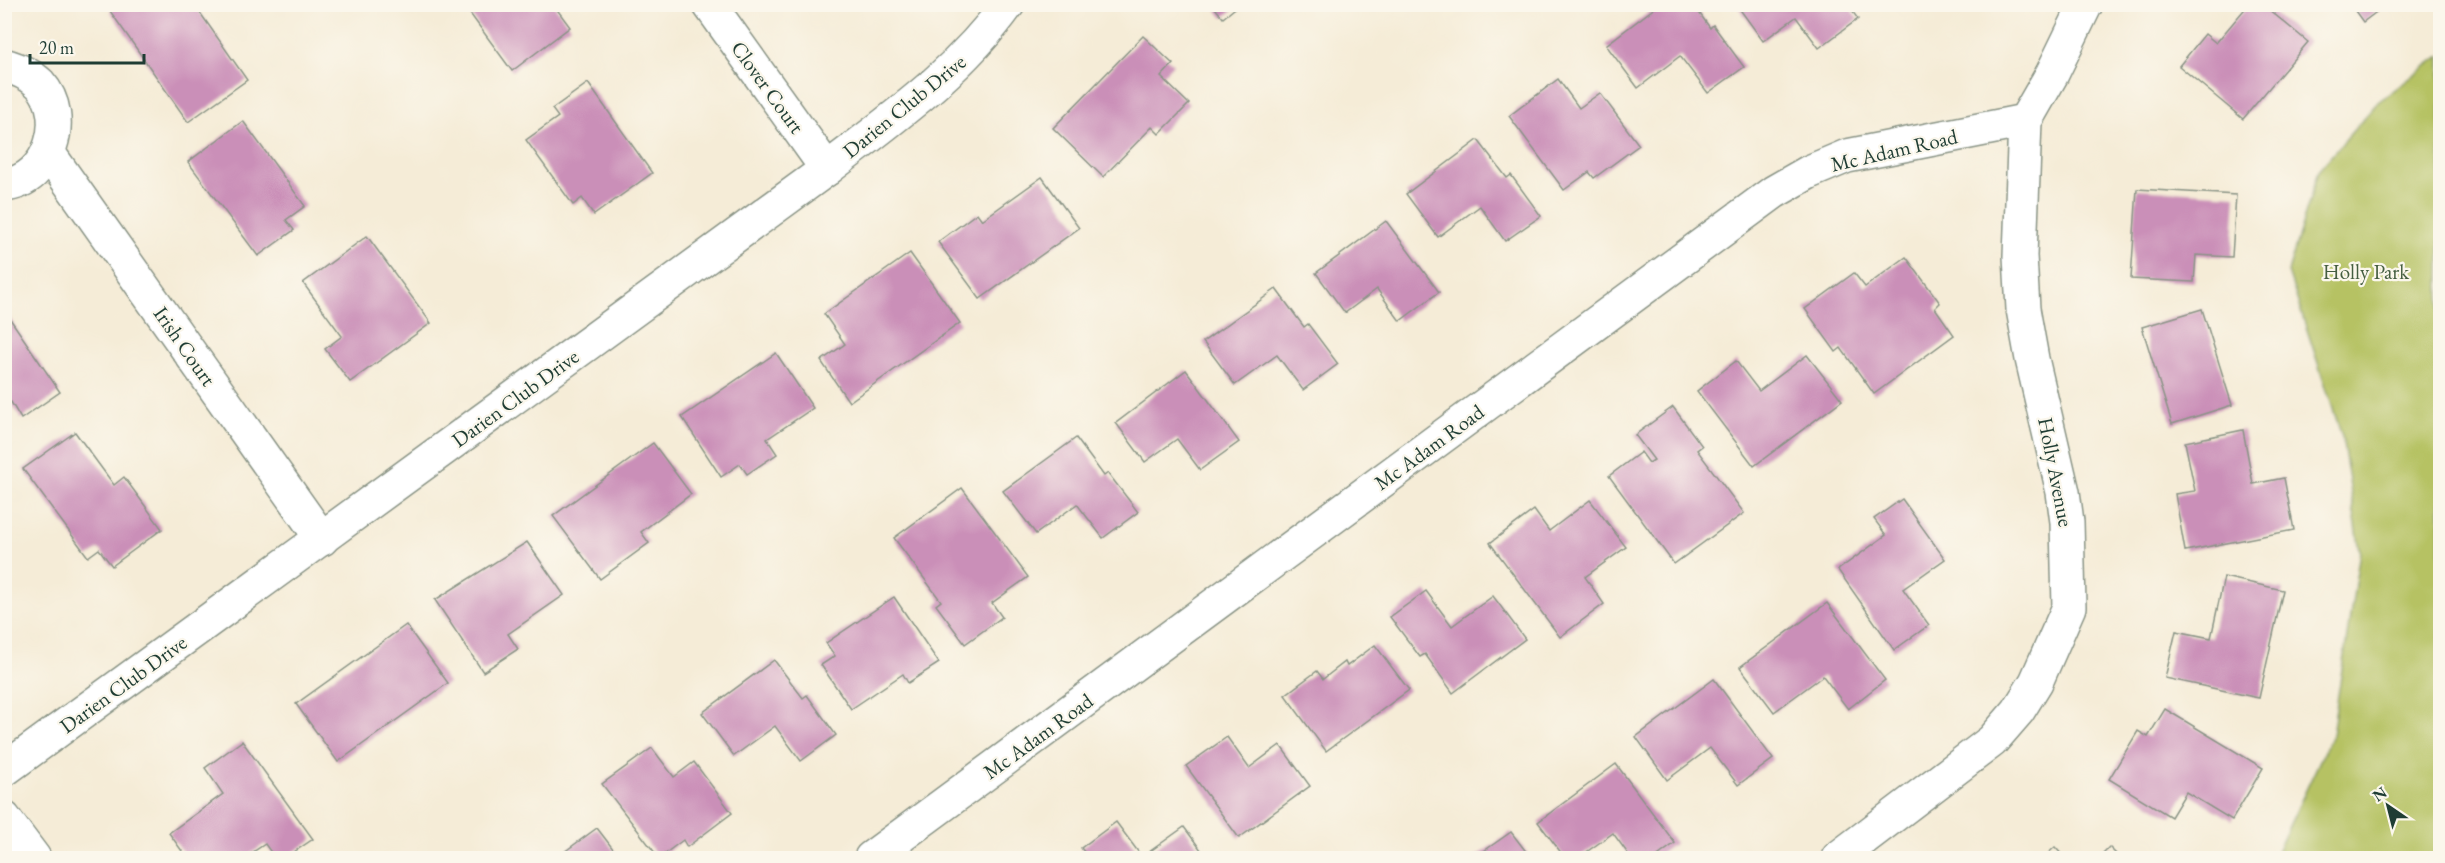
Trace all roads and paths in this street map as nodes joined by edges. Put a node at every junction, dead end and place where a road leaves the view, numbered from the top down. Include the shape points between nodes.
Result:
1 (709, 4) edge
2 (1008, 4) edge
3 (2086, 4) edge
4 (4, 65) edge
5 (2025, 122) junction
6 (49, 154) junction
7 (827, 168) junction
8 (4, 184) edge
9 (322, 539) junction
10 (4, 770) edge
11 (4, 818) edge
12 (34, 858) edge
13 (872, 858) edge
14 (1838, 858) edge

1 - 7 street, Clover Court
2 - 7 street, Darien Club Drive via 967,56 931,89
3 - 5 street, Holly Avenue
4 - 6 street via 23,70 41,85 53,106 55,130
5 - 13 street, Mc Adam Road via 1847,156 1774,192
5 - 14 street, Holly Avenue via 2020,256 2023,309 2063,492 2069,607 2036,682 1992,741
6 - 8 street via 33,172 12,184
6 - 9 street, Irish Court
7 - 9 street, Darien Club Drive
9 - 10 street, Darien Club Drive
11 - 12 street

